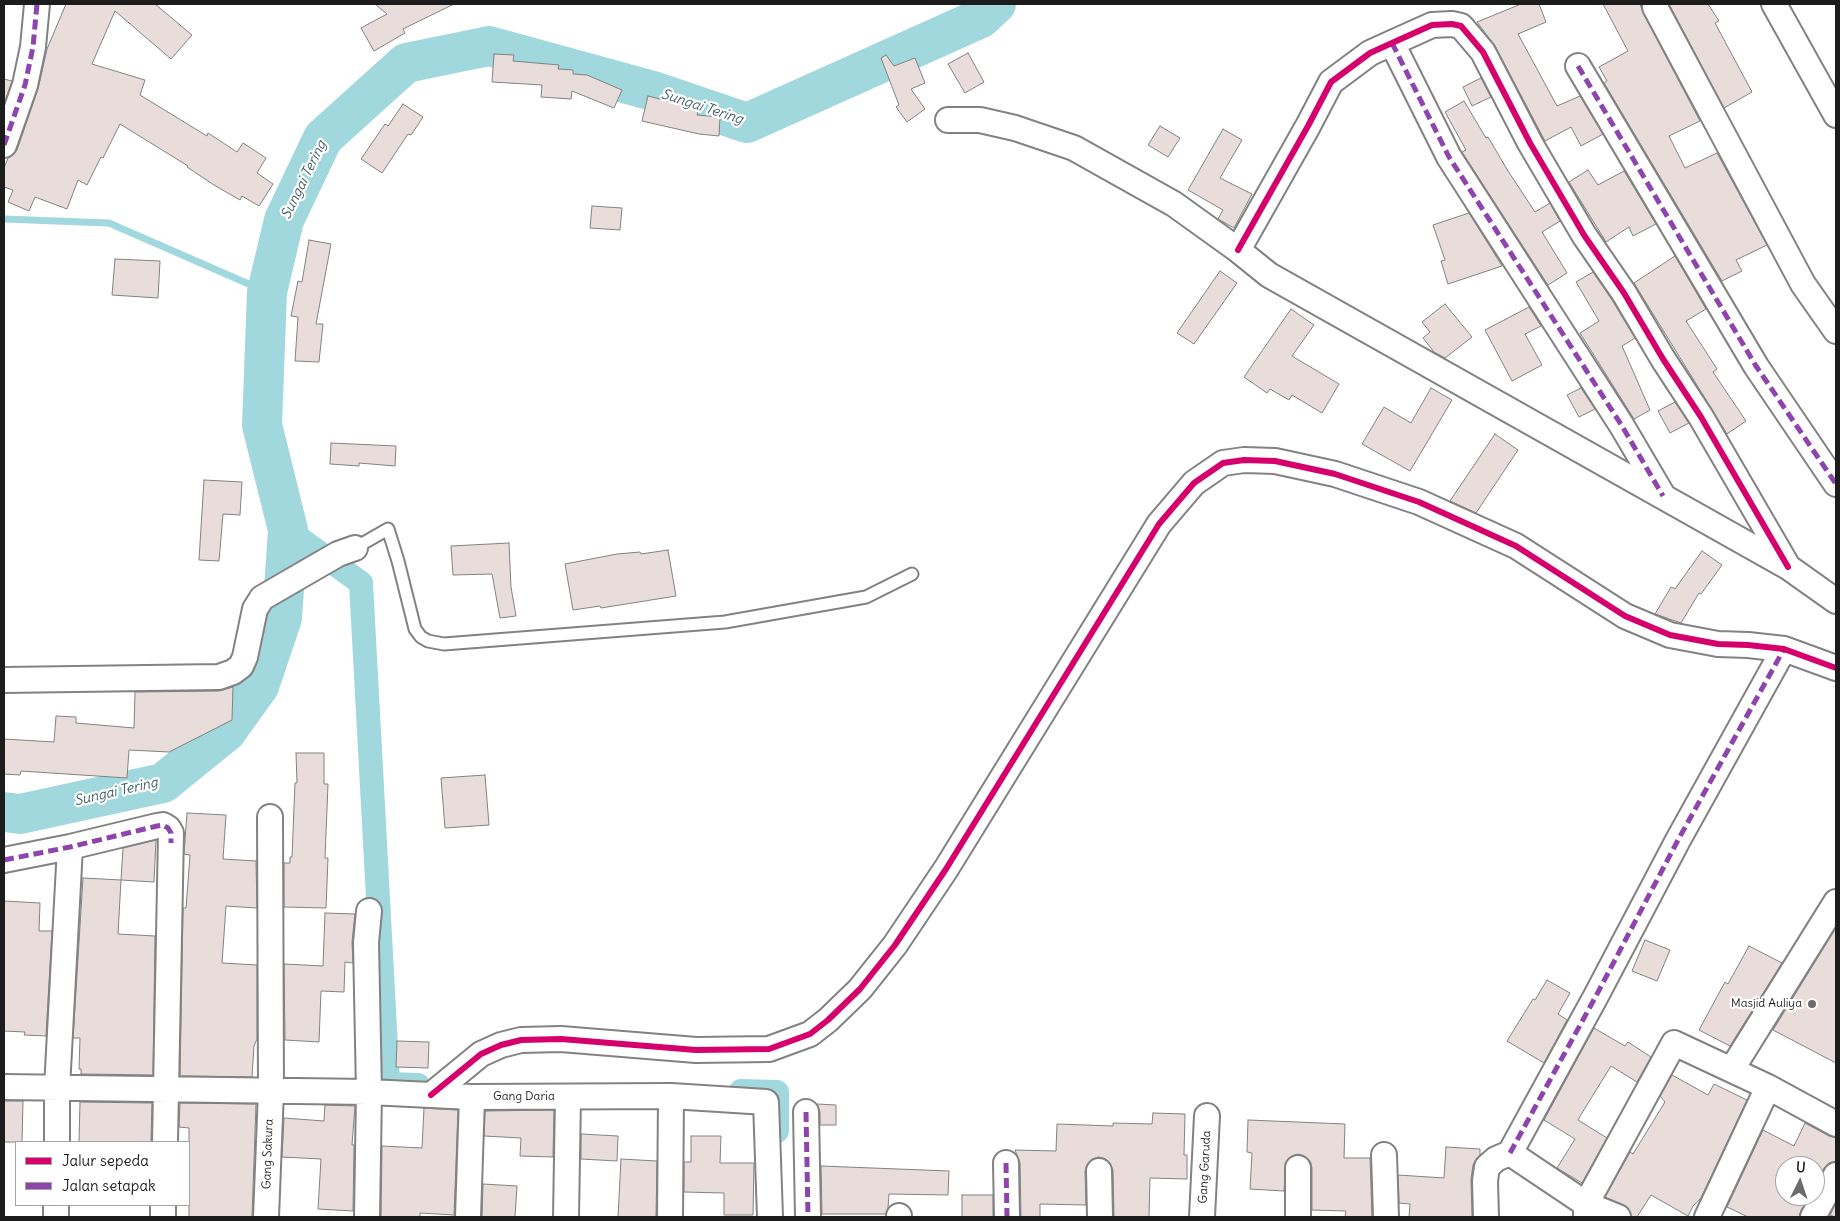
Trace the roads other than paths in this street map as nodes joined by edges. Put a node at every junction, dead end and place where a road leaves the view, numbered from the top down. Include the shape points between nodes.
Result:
1 (37, 4) edge
2 (1774, 4) edge
3 (1655, 7) dead end
4 (1392, 43) junction
5 (1578, 66) dead end
6 (1836, 116) edge
7 (948, 120) dead end
8 (4, 145) edge
9 (1238, 250) junction
10 (1836, 331) edge
11 (1836, 484) edge
12 (1663, 496) junction
13 (355, 548) joint
14 (1788, 567) junction
15 (912, 574) dead end
16 (1836, 601) edge
17 (1784, 649) junction
18 (1836, 668) edge
19 (4, 680) edge
20 (270, 817) dead end
21 (70, 847) junction
22 (4, 860) edge
23 (1836, 902) edge
24 (369, 911) dead end
25 (1732, 1069) junction
26 (4, 1087) edge
27 (1768, 1087) junction
28 (57, 1088) junction
29 (166, 1088) junction
30 (271, 1091) junction
31 (369, 1092) junction
32 (436, 1092) junction
33 (671, 1096) junction
34 (472, 1097) junction
35 (568, 1097) junction
36 (806, 1112) dead end
37 (1207, 1116) dead end
38 (1835, 1119) edge
39 (57, 1141) edge
40 (165, 1141) edge
41 (1510, 1153) junction
42 (1384, 1155) dead end
43 (1006, 1163) dead end
44 (1298, 1168) dead end
45 (1099, 1171) dead end
46 (1836, 1175) edge
47 (1586, 1210) edge
48 (266, 1217) edge
49 (368, 1217) edge
50 (468, 1217) edge
51 (566, 1217) edge
52 (670, 1217) edge
53 (770, 1217) edge
54 (808, 1217) edge
55 (1007, 1217) edge
56 (1100, 1217) edge
57 (1202, 1217) edge
58 (1298, 1217) edge
59 (1386, 1217) edge
60 (1486, 1217) edge
61 (1618, 1217) edge
62 (1707, 1217) edge
63 (1814, 1217) edge

1 - 8 street via 26,85
2 - 6 street
3 - 10 street via 1803,284
4 - 9 street via 1370,53 1331,82
4 - 12 street via 1448,157 1622,426
4 - 14 street via 1432,25 1452,24 1462,26 1478,45 1584,235 1701,417
5 - 11 street via 1756,366
7 - 9 street via 980,120 1074,148 1174,204
9 - 12 street via 1268,275
12 - 14 street
13 - 15 lane via 388,529 415,629 428,641 444,644 725,622 866,597
13 - 19 street via 338,554 262,598 255,609 245,657 234,672 219,677
14 - 16 street
17 - 18 street
17 - 32 street via 1718,644 1670,635 1626,616 1516,546 1410,499 1335,474 1275,461 1223,463 1194,483 1159,524 930,892 889,953 860,989 828,1020 810,1034 769,1049 696,1050 562,1039 521,1040 481,1054
17 - 41 street
20 - 30 street, Gang Sakura
21 - 22 street
21 - 28 street
21 - 29 street via 163,825 171,833
23 - 25 street
24 - 31 street via 366,943
25 - 27 street
25 - 47 street via 1674,1043
26 - 28 street, Gang Daria
27 - 38 street
27 - 62 street
28 - 29 street, Gang Daria
28 - 39 street
29 - 30 street, Gang Daria
29 - 40 street
30 - 31 street, Gang Daria
30 - 48 street, Gang Sakura
31 - 32 street, Gang Daria
31 - 49 street
32 - 34 street, Gang Daria
33 - 35 street, Gang Daria
33 - 52 street
33 - 53 street, Gang Daria via 767,1102
34 - 35 street, Gang Daria
34 - 50 street
35 - 51 street
36 - 54 street
37 - 57 street, Gang Garuda
41 - 47 street
41 - 60 street via 1487,1167
42 - 59 street
43 - 55 street
44 - 58 street
45 - 56 street
46 - 63 street
47 - 61 street

